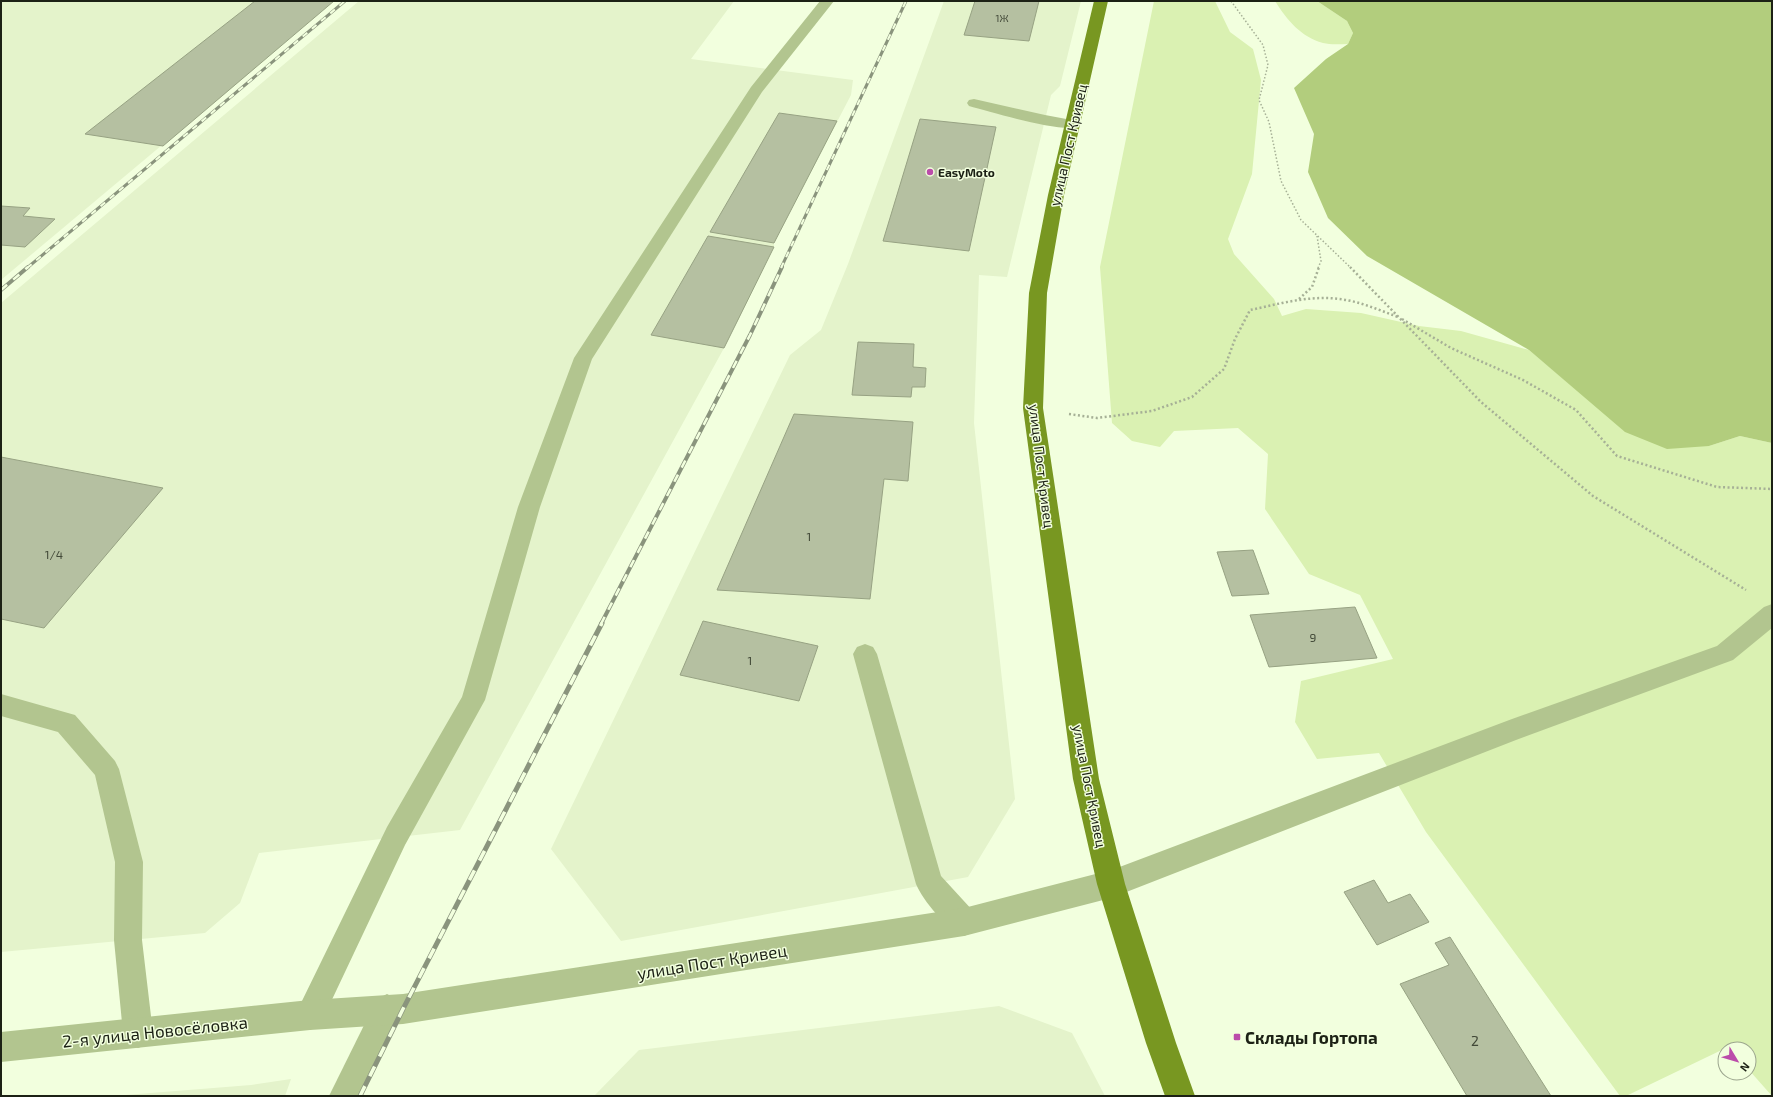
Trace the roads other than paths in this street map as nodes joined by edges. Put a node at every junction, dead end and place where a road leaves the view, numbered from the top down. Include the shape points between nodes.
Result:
1 (827, 1) edge
2 (1101, 1) edge
3 (974, 102) dead end
4 (1072, 124) junction
5 (1772, 614) edge
6 (865, 654) dead end
7 (1, 705) edge
8 (1111, 884) junction
9 (964, 922) junction
10 (387, 1009) junction
11 (310, 1015) junction
12 (138, 1033) junction
13 (1, 1047) edge
14 (344, 1096) edge
15 (1180, 1096) edge

1 - 11 street via 756,90 584,358 529,507 473,700 396,836
2 - 4 main road, улица Пост Кривец
3 - 4 street via 1045,120
4 - 8 main road, улица Пост Кривец via 1038,292 1033,408 1086,779
5 - 8 street via 1724,653 1512,730
6 - 9 street via 930,884
7 - 12 street via 66,723 106,769 128,862 128,940
8 - 9 street, улица Пост Кривец
8 - 15 main road, улица Пост Кривец
9 - 10 street, улица Пост Кривец via 403,1009
10 - 11 street, улица Пост Кривец
10 - 14 street
11 - 12 street, 2-я улица Новосёловка
12 - 13 street, 2-я улица Новосёловка

